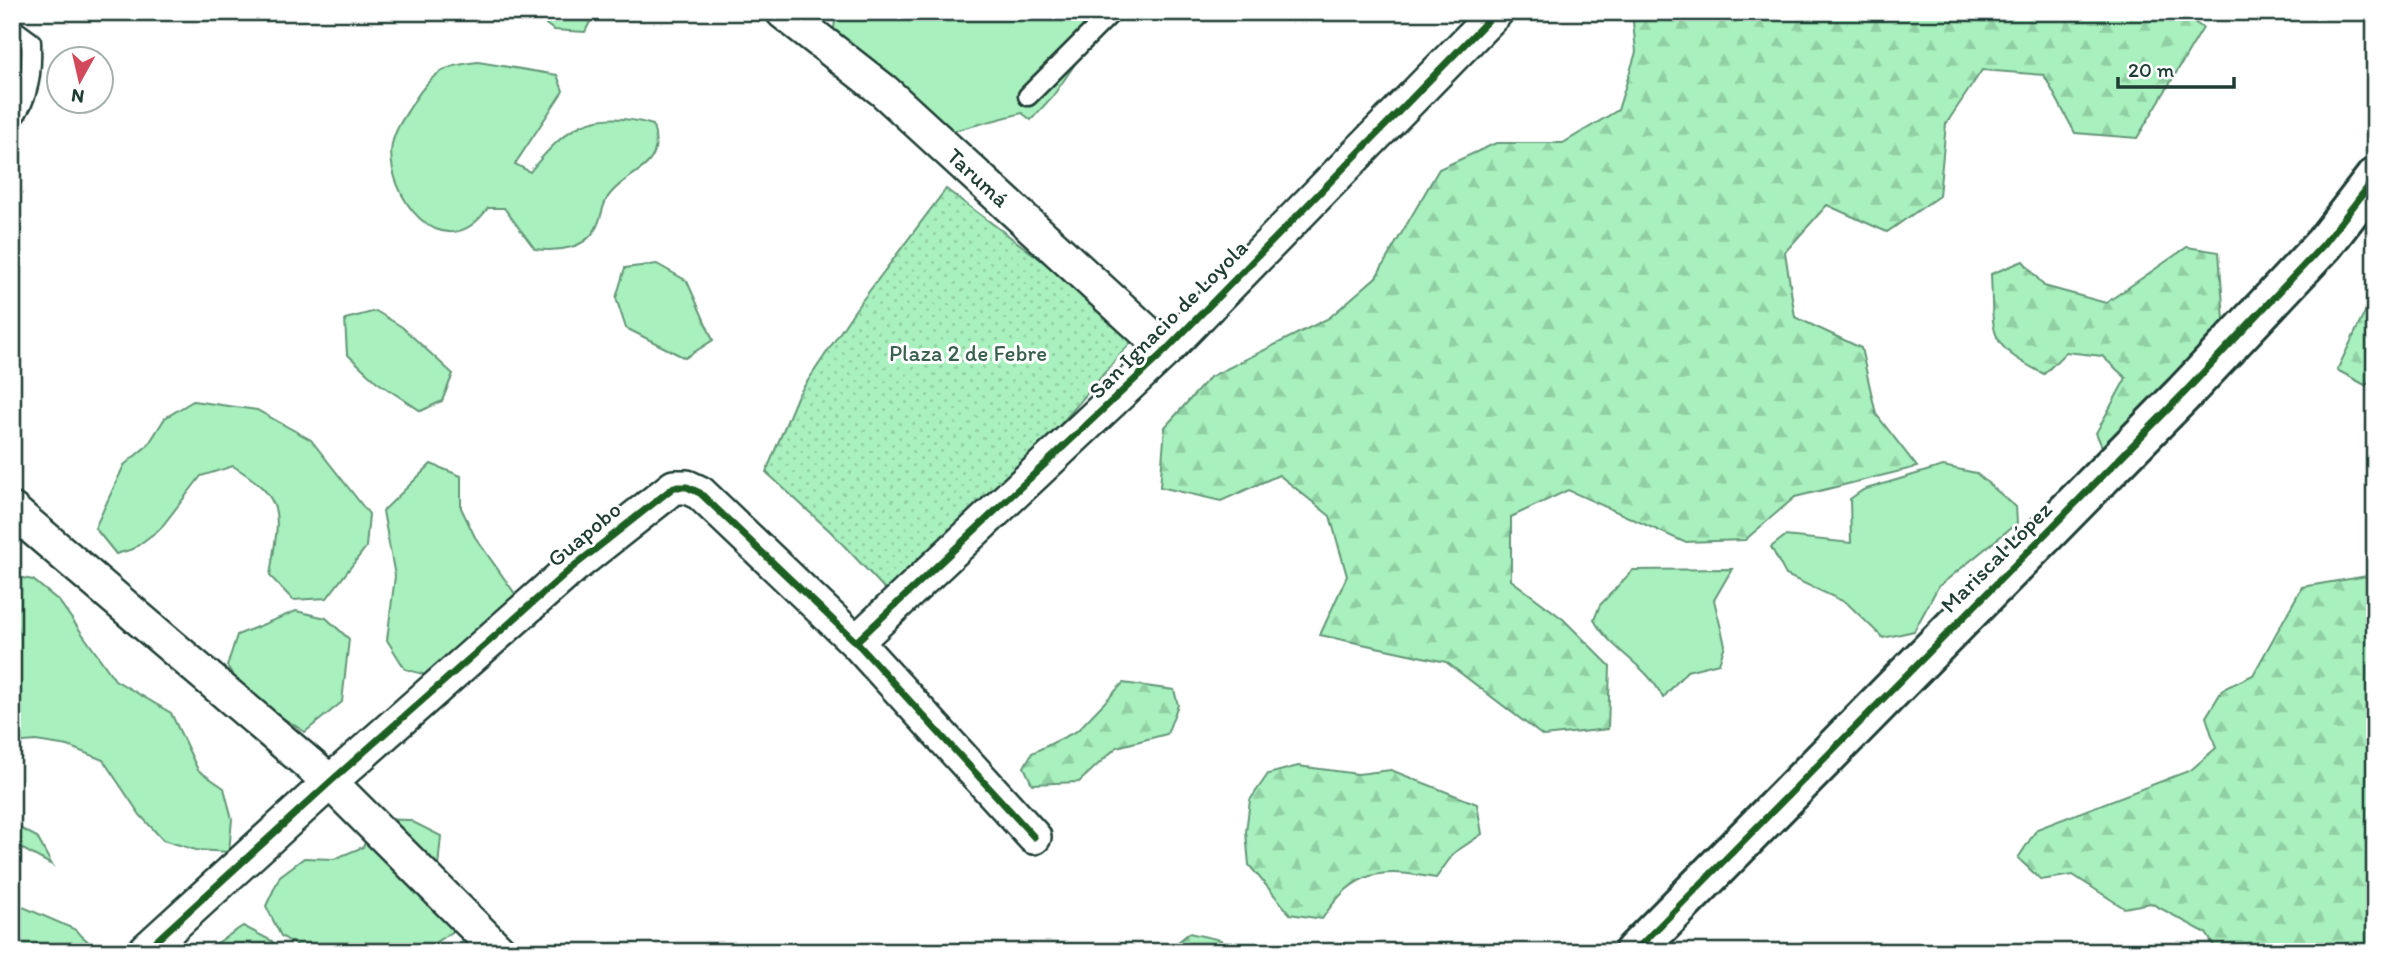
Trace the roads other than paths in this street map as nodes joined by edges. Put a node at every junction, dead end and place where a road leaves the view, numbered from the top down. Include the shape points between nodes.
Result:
1 (782, 12) edge
2 (1112, 12) edge
3 (1496, 12) edge
4 (12, 28) edge
5 (1028, 96) dead end
6 (12, 119) edge
7 (2375, 178) edge
8 (1166, 350) junction
9 (12, 510) edge
10 (856, 642) junction
11 (330, 782) junction
12 (1034, 836) dead end
13 (144, 952) edge
14 (500, 952) edge
15 (1634, 952) edge

1 - 8 street, Tarumá via 884,91
2 - 5 lane
3 - 8 street, San Ignacio de Loyola
4 - 6 lane via 31,43 32,66 22,107
7 - 15 street, Mariscal López via 2324,244 2184,393
8 - 10 street, San Ignacio de Loyola
9 - 11 street
10 - 11 street, Guapobo via 700,493 674,487 574,566
10 - 12 street, Guapobo
11 - 13 street, Guapobo
11 - 14 street

